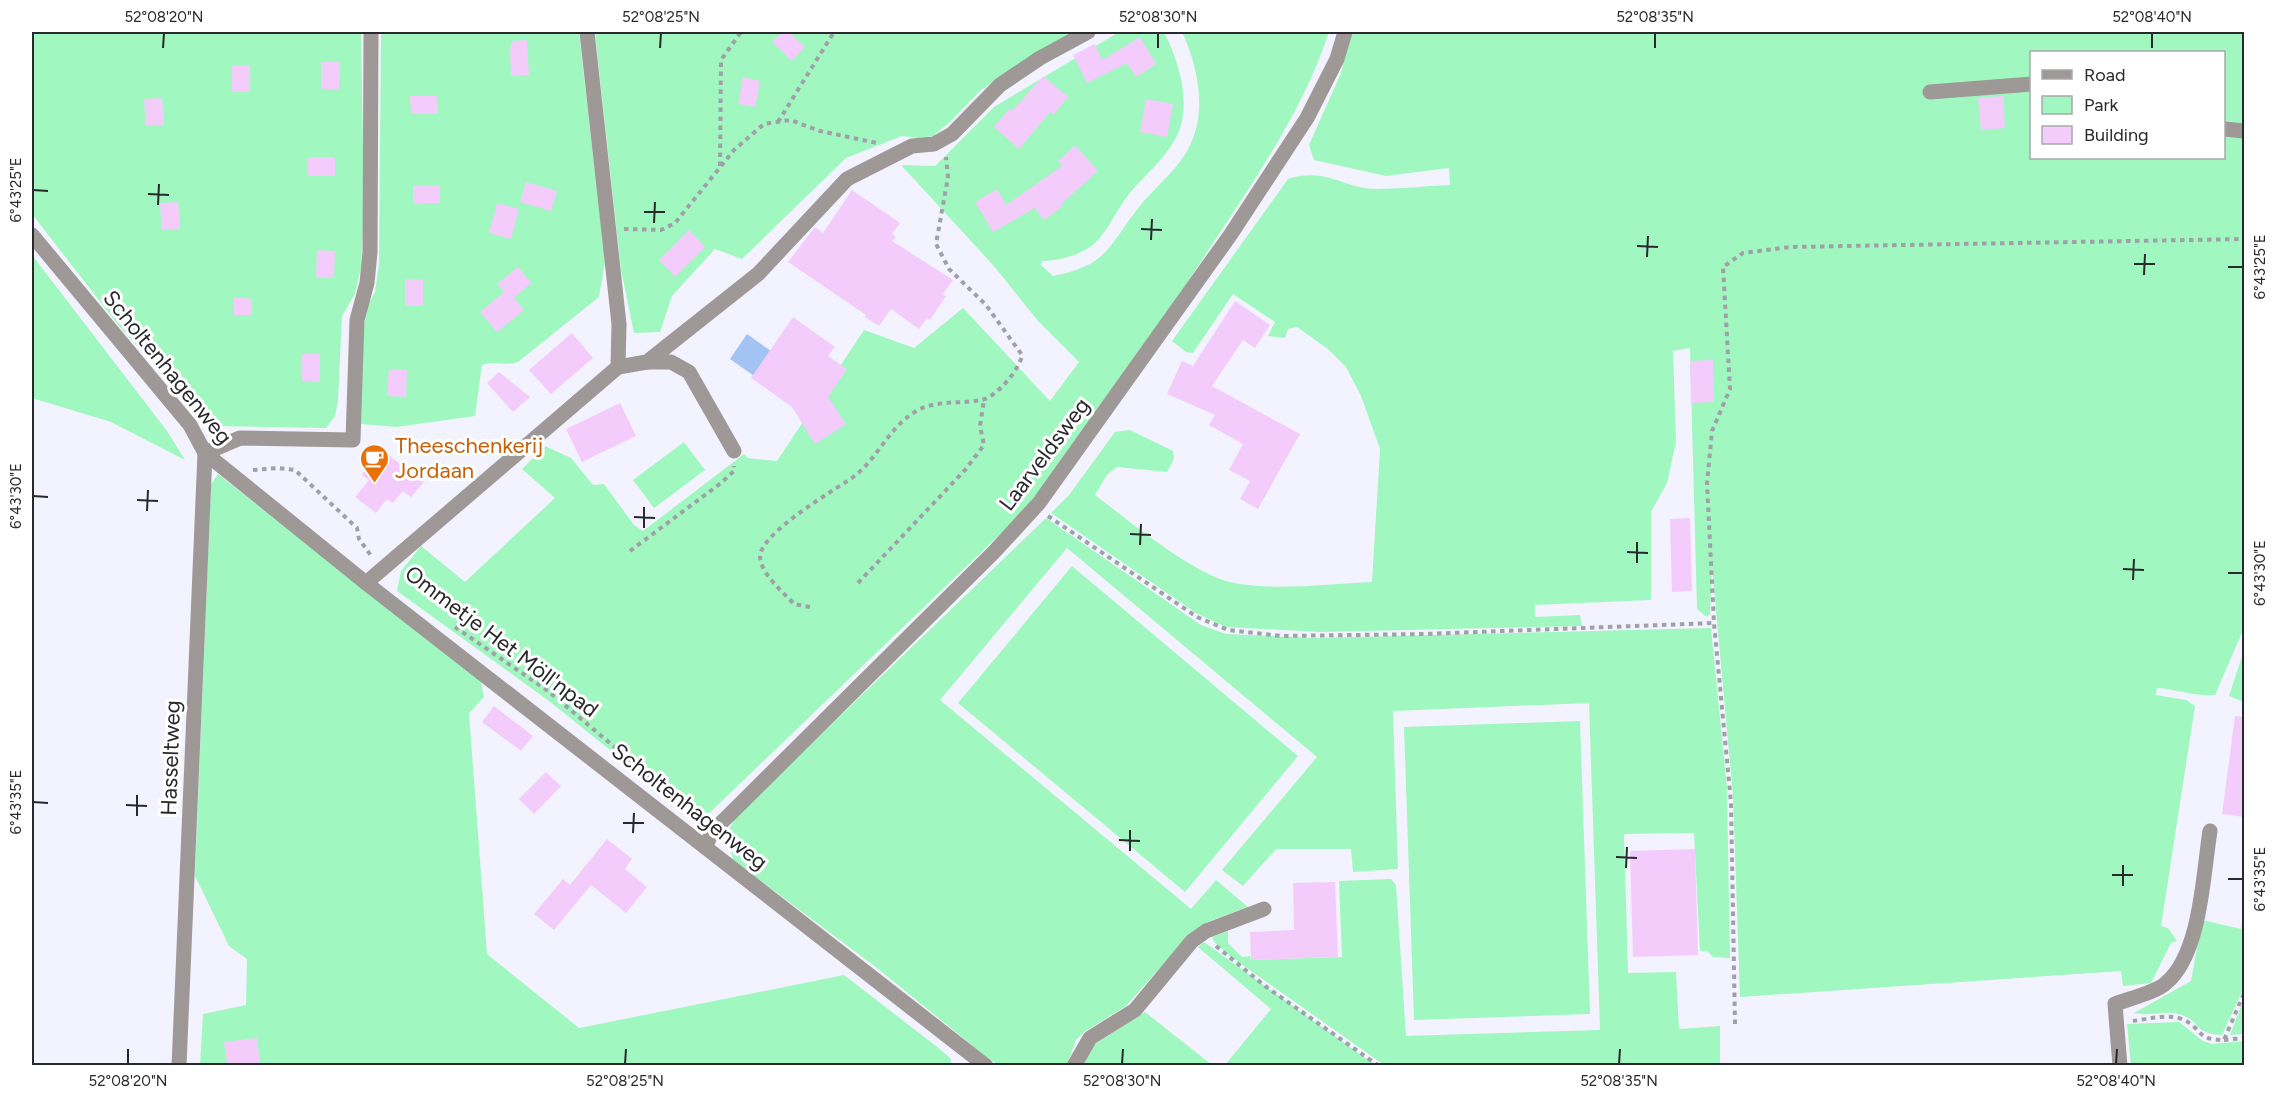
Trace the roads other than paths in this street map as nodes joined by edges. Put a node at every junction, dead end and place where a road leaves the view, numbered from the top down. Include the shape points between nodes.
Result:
1 (370, 32) edge
2 (587, 32) edge
3 (1088, 32) edge
4 (1345, 32) edge
5 (2030, 84) edge
6 (1930, 92) dead end
7 (32, 235) edge
8 (648, 362) junction
9 (618, 367) junction
10 (734, 451) road end
11 (206, 453) junction
12 (366, 583) junction
13 (2210, 831) dead end
14 (705, 847) junction
15 (1264, 909) dead end
16 (179, 1065) edge
17 (986, 1065) edge
18 (1074, 1065) edge
19 (2120, 1065) edge

1 - 11 street via 370,252 357,320 353,440 240,438
2 - 9 street via 619,324
3 - 8 street via 1000,85 952,134 934,144 912,146 847,179 758,274
4 - 14 street, Laarveldsweg via 1337,59 1307,118 1231,234 1035,507 713,831
5 - 6 street
7 - 11 street, Scholtenhagenweg via 190,425
8 - 9 street
8 - 10 street via 671,362 689,372
9 - 12 street
11 - 12 street, Scholtenhagenweg
11 - 16 street, Hasseltweg
12 - 14 street, Scholtenhagenweg
13 - 19 street via 2195,929 2183,962 2166,984 2115,1004
14 - 17 street, Scholtenhagenweg
15 - 18 street via 1192,941 1135,1010 1089,1038

